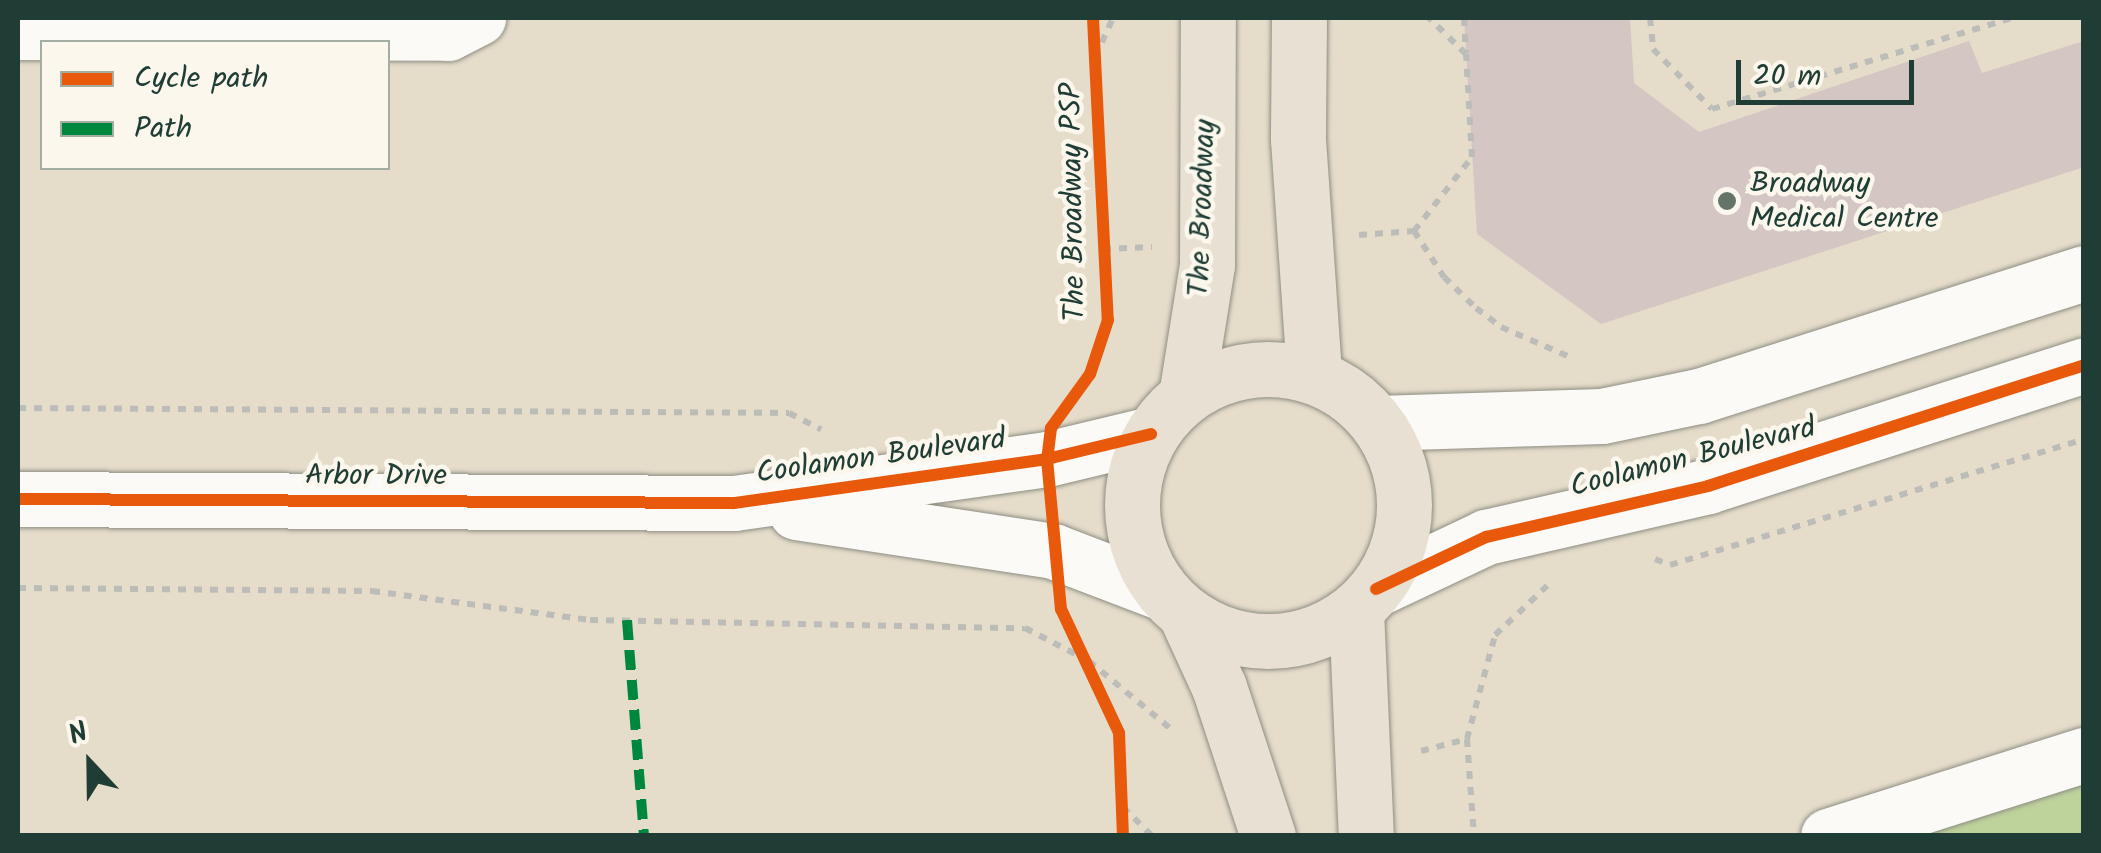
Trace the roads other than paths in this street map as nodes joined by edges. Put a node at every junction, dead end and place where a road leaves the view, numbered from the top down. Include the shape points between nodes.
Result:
1 (478, 18) edge
2 (1208, 18) edge
3 (1298, 18) edge
4 (18, 32) edge
5 (2084, 273) edge
6 (2084, 365) edge
7 (1314, 376) junction
8 (1168, 415) junction
9 (1377, 423) junction
10 (18, 500) edge
11 (734, 502) junction
12 (1366, 599) junction
13 (1174, 604) junction
14 (2084, 755) edge
15 (1268, 836) edge
16 (1366, 836) edge
17 (1828, 836) edge

1 - 4 street via 448,33
2 - 8 main road, The Broadway via 1207,265
3 - 7 main road via 1298,139
5 - 9 street, Coolamon Boulevard via 1699,396 1602,416
6 - 12 street, Coolamon Boulevard via 1708,486 1486,537
7 - 8 main road via 1270,369 1225,375
7 - 9 main road via 1349,395
8 - 11 street, Coolamon Boulevard via 1047,459
8 - 13 main road via 1135,473 1132,516 1141,556
9 - 12 main road via 1398,462 1404,506 1397,550
10 - 11 street, Arbor Drive
11 - 13 street, Coolamon Boulevard via 1053,551
12 - 13 main road via 1294,639 1253,640
12 - 16 main road
13 - 15 main road via 1219,687
14 - 17 street

